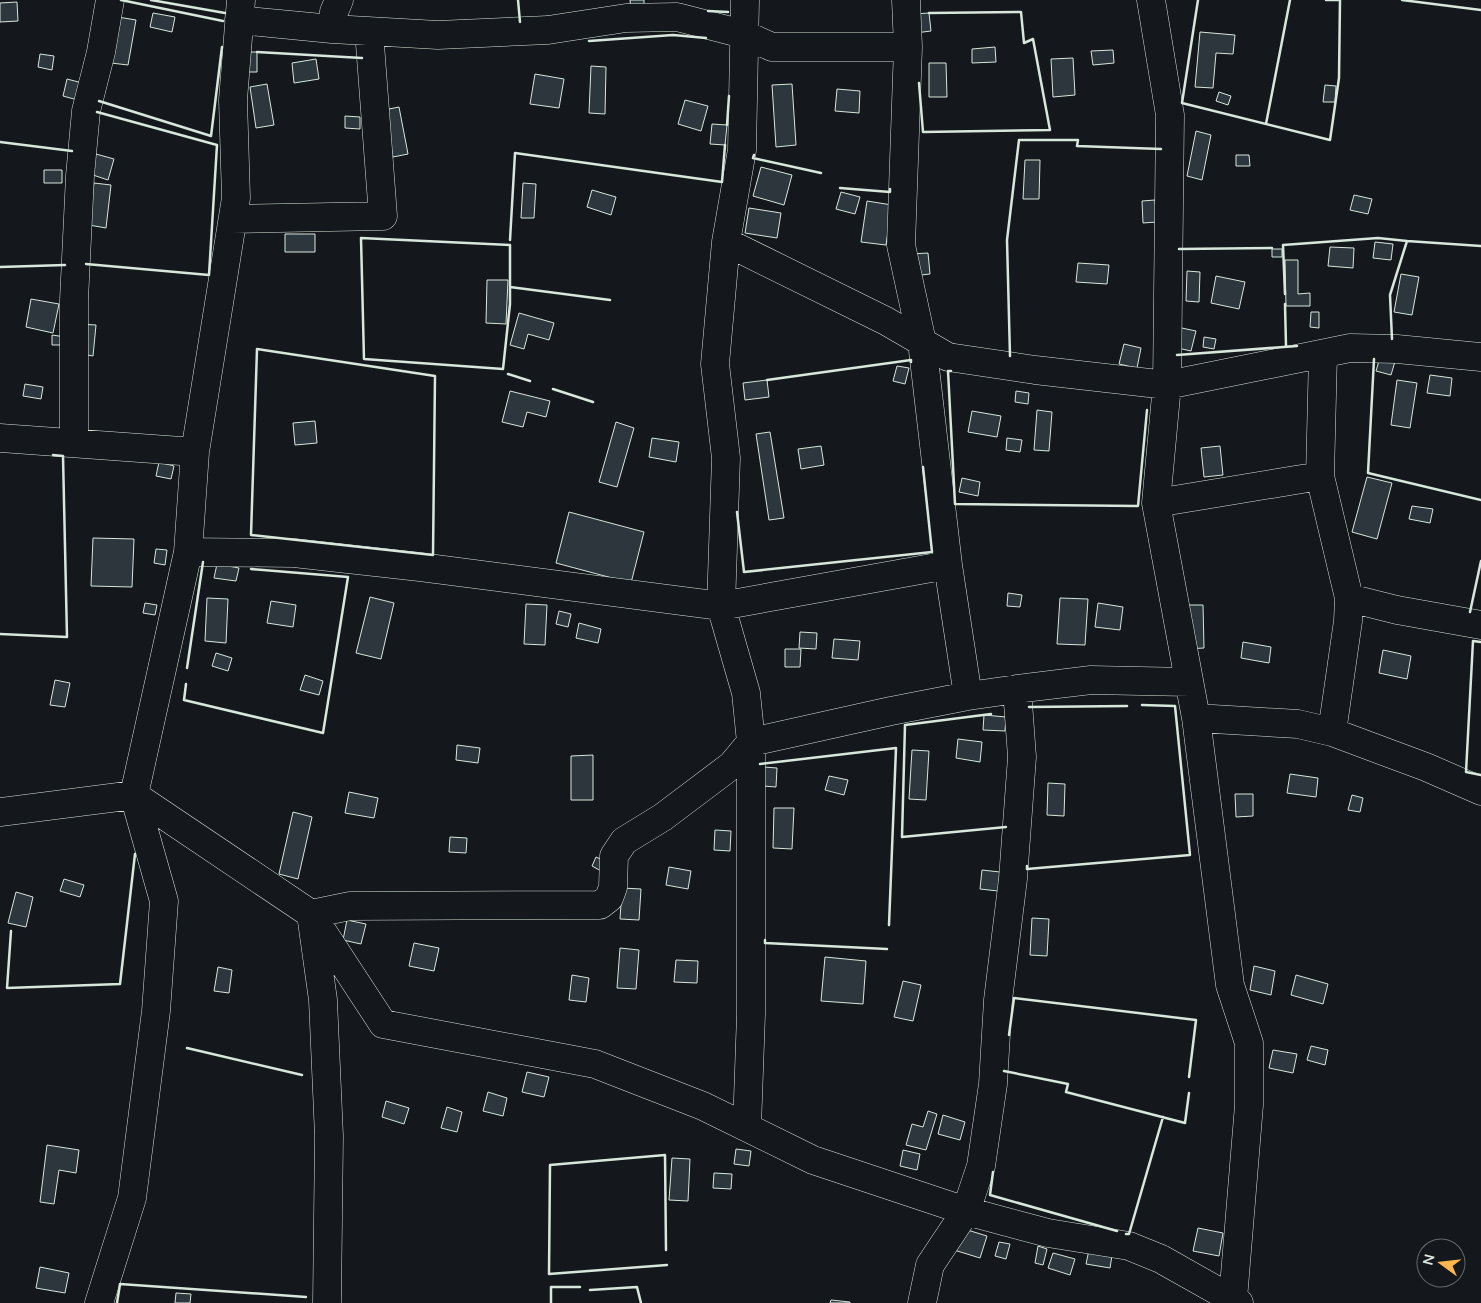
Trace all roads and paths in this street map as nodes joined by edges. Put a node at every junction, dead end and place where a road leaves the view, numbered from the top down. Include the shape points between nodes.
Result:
1 (110, 0) edge
2 (339, 0) edge
3 (745, 0) edge
4 (906, 0) edge
5 (1151, 0) edge
6 (240, 10) edge
7 (332, 29) junction
8 (369, 31) junction
9 (743, 34) junction
10 (908, 46) junction
11 (233, 219) junction
12 (726, 242) junction
13 (922, 342) junction
14 (1323, 354) junction
15 (1481, 357) edge
16 (1167, 385) junction
17 (0, 438) edge
18 (74, 443) junction
19 (195, 452) junction
20 (1320, 476) junction
21 (1156, 502) junction
22 (188, 552) junction
23 (948, 565) junction
24 (1349, 598) junction
25 (721, 606) junction
26 (1481, 625) edge
27 (1189, 682) junction
28 (1017, 689) junction
29 (968, 696) junction
30 (1196, 718) junction
31 (1332, 732) junction
32 (752, 742) junction
33 (1481, 791) edge
34 (134, 795) junction
35 (0, 812) edge
36 (311, 914) junction
37 (746, 1127) junction
38 (966, 1210) junction
39 (1236, 1301) edge
40 (99, 1303) edge
41 (327, 1303) edge
42 (922, 1303) edge

1 - 18 street via 86,111 80,176 74,300
2 - 7 street
3 - 9 street
4 - 10 street
5 - 16 street via 1170,115
6 - 7 street
6 - 11 street via 233,100 236,198
7 - 8 street
8 - 9 street via 438,35 548,30 626,18 677,17
8 - 11 street via 383,216
9 - 10 street via 772,47
9 - 12 street via 742,150
10 - 13 street via 901,245
11 - 19 street
12 - 13 street
12 - 25 street via 715,364 726,458
13 - 16 street via 948,358
13 - 23 street
14 - 15 street via 1350,348
14 - 16 street
14 - 20 street
16 - 21 street
17 - 18 street
18 - 19 street
19 - 22 street
20 - 21 street
20 - 24 street
21 - 27 street
22 - 25 street via 294,553
22 - 34 street
23 - 25 street
23 - 29 street
24 - 26 street
24 - 31 street
25 - 32 street via 746,693
27 - 28 street via 1091,680
27 - 30 street
28 - 29 street
28 - 38 street via 1022,757 993,1084 981,1166
29 - 32 street
30 - 31 street via 1298,724
30 - 39 street via 1230,985 1249,1043 1249,1105
31 - 33 street
32 - 36 street via 732,765 663,817 624,840 614,856 613,887 600,905 350,906
32 - 37 street via 751,1014
34 - 35 street
34 - 36 street
34 - 40 street via 164,901 156,1011 132,1198
36 - 37 street via 383,1024 594,1064 703,1106
36 - 41 street via 323,1000 329,1136
37 - 38 street via 813,1160
38 - 39 street via 1048,1233 1129,1246 1161,1259
38 - 42 street via 930,1265

